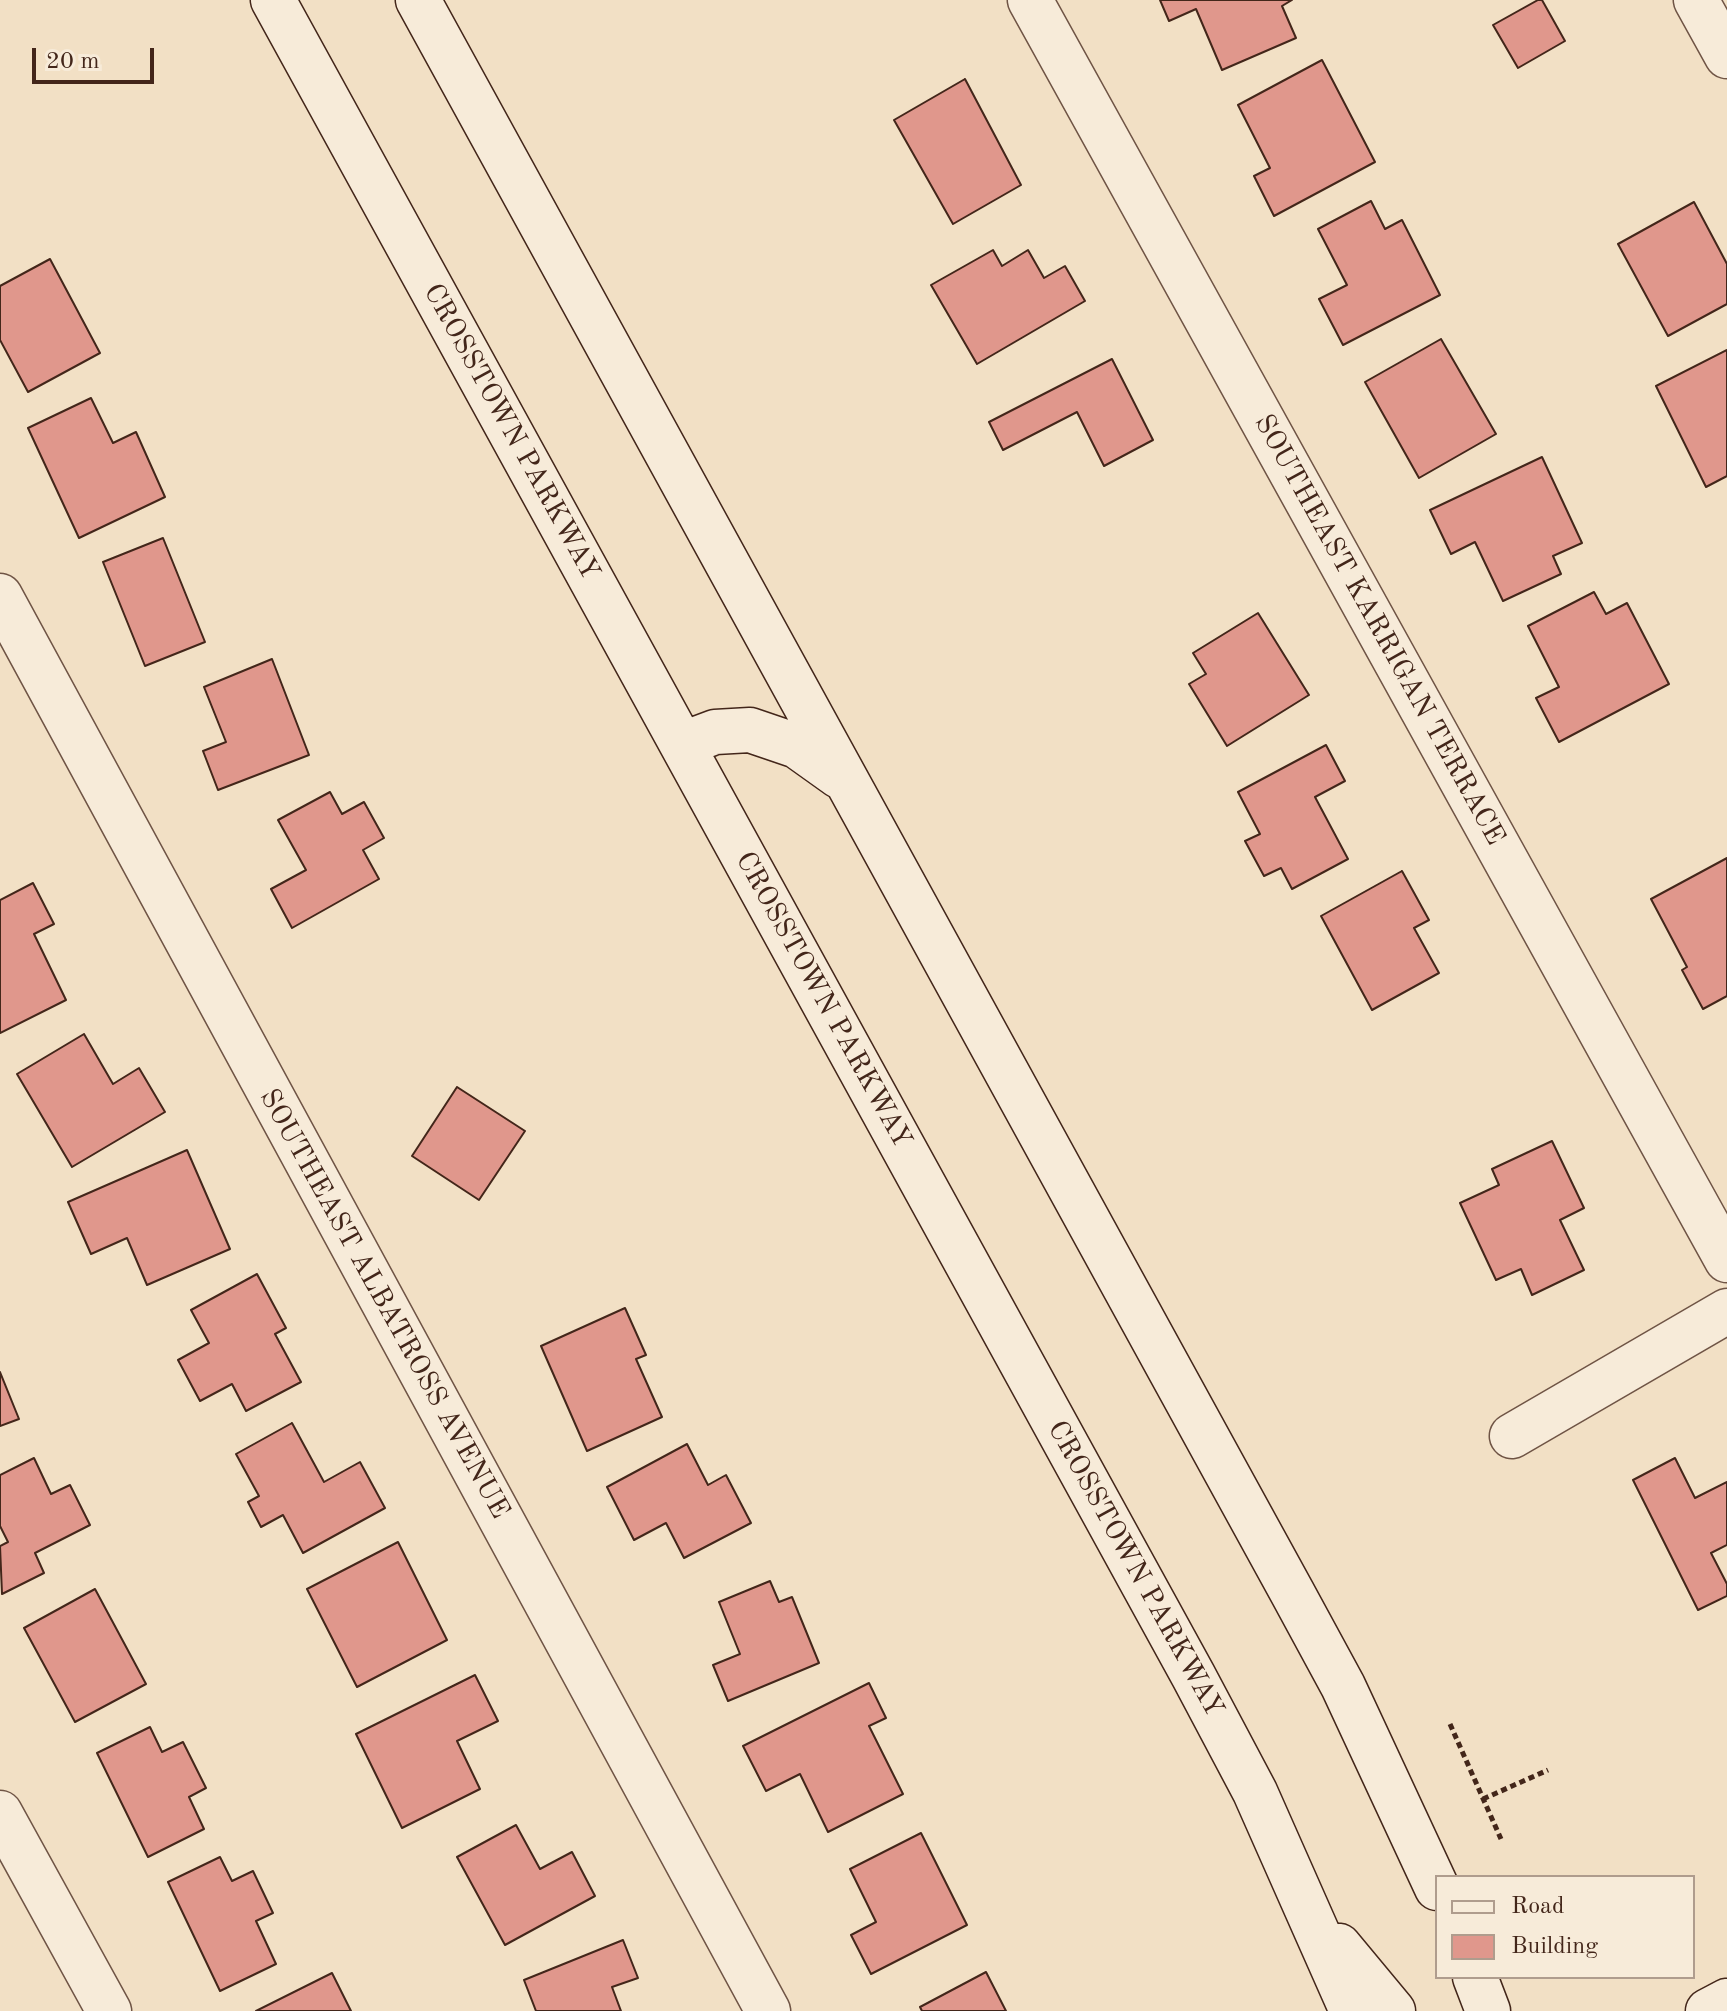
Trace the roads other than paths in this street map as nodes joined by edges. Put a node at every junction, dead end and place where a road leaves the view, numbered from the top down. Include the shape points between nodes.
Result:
1 (273, 0) edge
2 (418, 0) edge
3 (1030, 0) edge
4 (1696, 0) edge
5 (1727, 56) edge
6 (0, 596) edge
7 (683, 744) junction
8 (848, 782) junction
9 (1727, 1260) edge
10 (1727, 1311) edge
11 (1512, 1436) dead end
12 (0, 1813) edge
13 (1435, 1884) edge
14 (1307, 1908) junction
15 (1476, 1979) edge
16 (1727, 2001) edge
17 (109, 2011) edge
18 (768, 2011) edge
19 (1352, 2011) edge
20 (1393, 2011) edge
21 (1488, 2011) edge
22 (1708, 2011) edge

1 - 7 main road, CROSSTOWN PARKWAY
2 - 8 main road
3 - 9 main road, SOUTHEAST KARRIGAN TERRACE
4 - 5 main road
6 - 18 main road, SOUTHEAST ALBATROSS AVENUE
7 - 8 main road via 715,732 750,730 797,746
7 - 14 main road, CROSSTOWN PARKWAY via 1193,1675 1255,1792
8 - 13 main road via 1343,1686
10 - 11 main road
12 - 17 main road
14 - 19 main road, CROSSTOWN PARKWAY
14 - 20 main road
15 - 21 main road
16 - 22 main road

